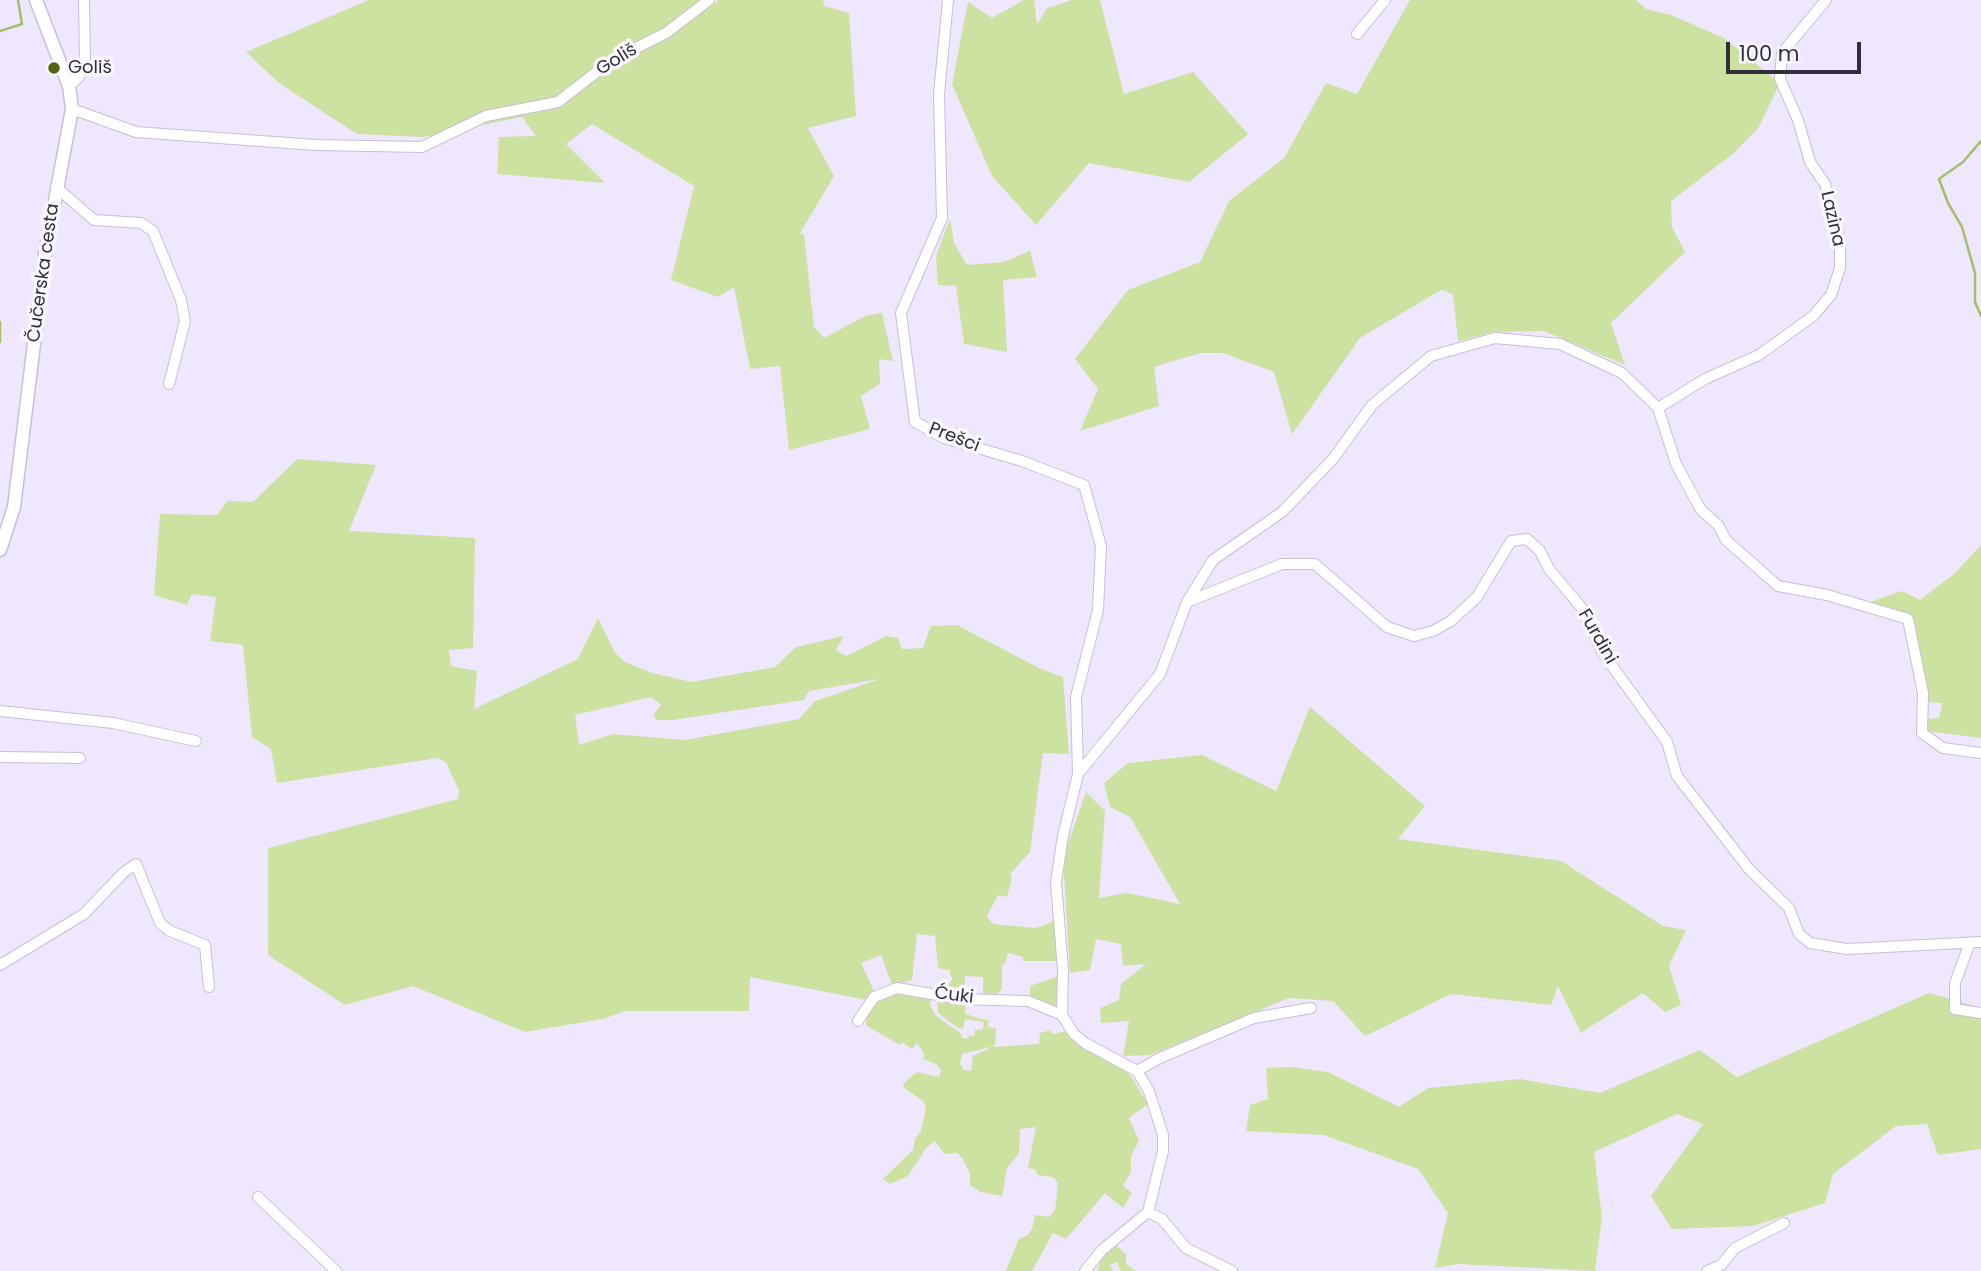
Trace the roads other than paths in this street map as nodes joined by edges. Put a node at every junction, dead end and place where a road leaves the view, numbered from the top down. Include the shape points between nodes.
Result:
1 (36, 0) edge
2 (84, 0) edge
3 (709, 0) edge
4 (948, 0) edge
5 (1385, 0) edge
6 (1826, 0) edge
7 (1357, 34) dead end
8 (69, 86) junction
9 (72, 109) junction
10 (56, 187) junction
11 (169, 384) dead end
12 (1658, 408) junction
13 (0, 550) edge
14 (1187, 602) junction
15 (0, 711) edge
16 (196, 741) dead end
17 (1981, 753) edge
18 (0, 757) edge
19 (80, 758) dead end
20 (1078, 774) junction
21 (1981, 942) edge
22 (1969, 945) junction
23 (0, 965) edge
24 (209, 987) dead end
25 (1311, 1008) dead end
26 (1981, 1013) edge
27 (1062, 1015) junction
28 (858, 1021) dead end
29 (1137, 1071) junction
30 (258, 1197) dead end
31 (1148, 1212) junction
32 (1784, 1223) dead end
33 (336, 1271) edge
34 (1085, 1271) edge
35 (1231, 1271) edge
36 (1707, 1271) edge

1 - 8 street, Čučerska cesta
2 - 8 street via 85,61 79,77
3 - 9 street, Goliš via 666,33 612,60 558,102 486,116 422,147 316,145 136,132
4 - 20 street, Prešci via 939,94 942,218 901,313 908,385 915,422 944,438 1084,485 1101,546 1098,610 1076,697
5 - 7 street
6 - 12 street, Lazina via 1782,53 1780,79 1810,162 1825,184 1840,240 1840,268 1831,295 1813,316 1759,355 1704,379
8 - 9 street, Čučerska cesta
9 - 10 street, Čučerska cesta
10 - 11 street via 94,220 141,223 153,231 185,321
10 - 13 street, Čučerska cesta via 14,507
12 - 14 street via 1622,373 1560,344 1496,338 1431,356 1372,405 1333,459 1282,512 1213,560
12 - 17 street via 1676,464 1701,510 1726,540 1779,586 1908,619 1923,692 1922,733 1943,748
14 - 20 street via 1160,674
14 - 22 street, Furdini via 1282,564 1315,564 1387,627 1414,635 1451,621 1477,597 1511,541 1527,539 1581,607 1602,652 1667,742 1677,776 1749,869 1789,908 1800,934 1810,943 1847,949
15 - 16 street via 113,723
18 - 19 street
20 - 27 street via 1056,882
21 - 22 street, Furdini
22 - 26 street via 1955,983 1955,1009
23 - 24 street via 84,914 136,864 160,923 205,944
25 - 29 street via 1254,1018
27 - 28 street, Ćuki via 1028,1001 960,999 897,988 874,997
27 - 29 street via 1085,1043
29 - 31 street via 1149,1091 1163,1135
30 - 33 street
31 - 34 street via 1102,1250
31 - 35 street via 1162,1219 1186,1248
32 - 36 street via 1735,1248 1721,1265

